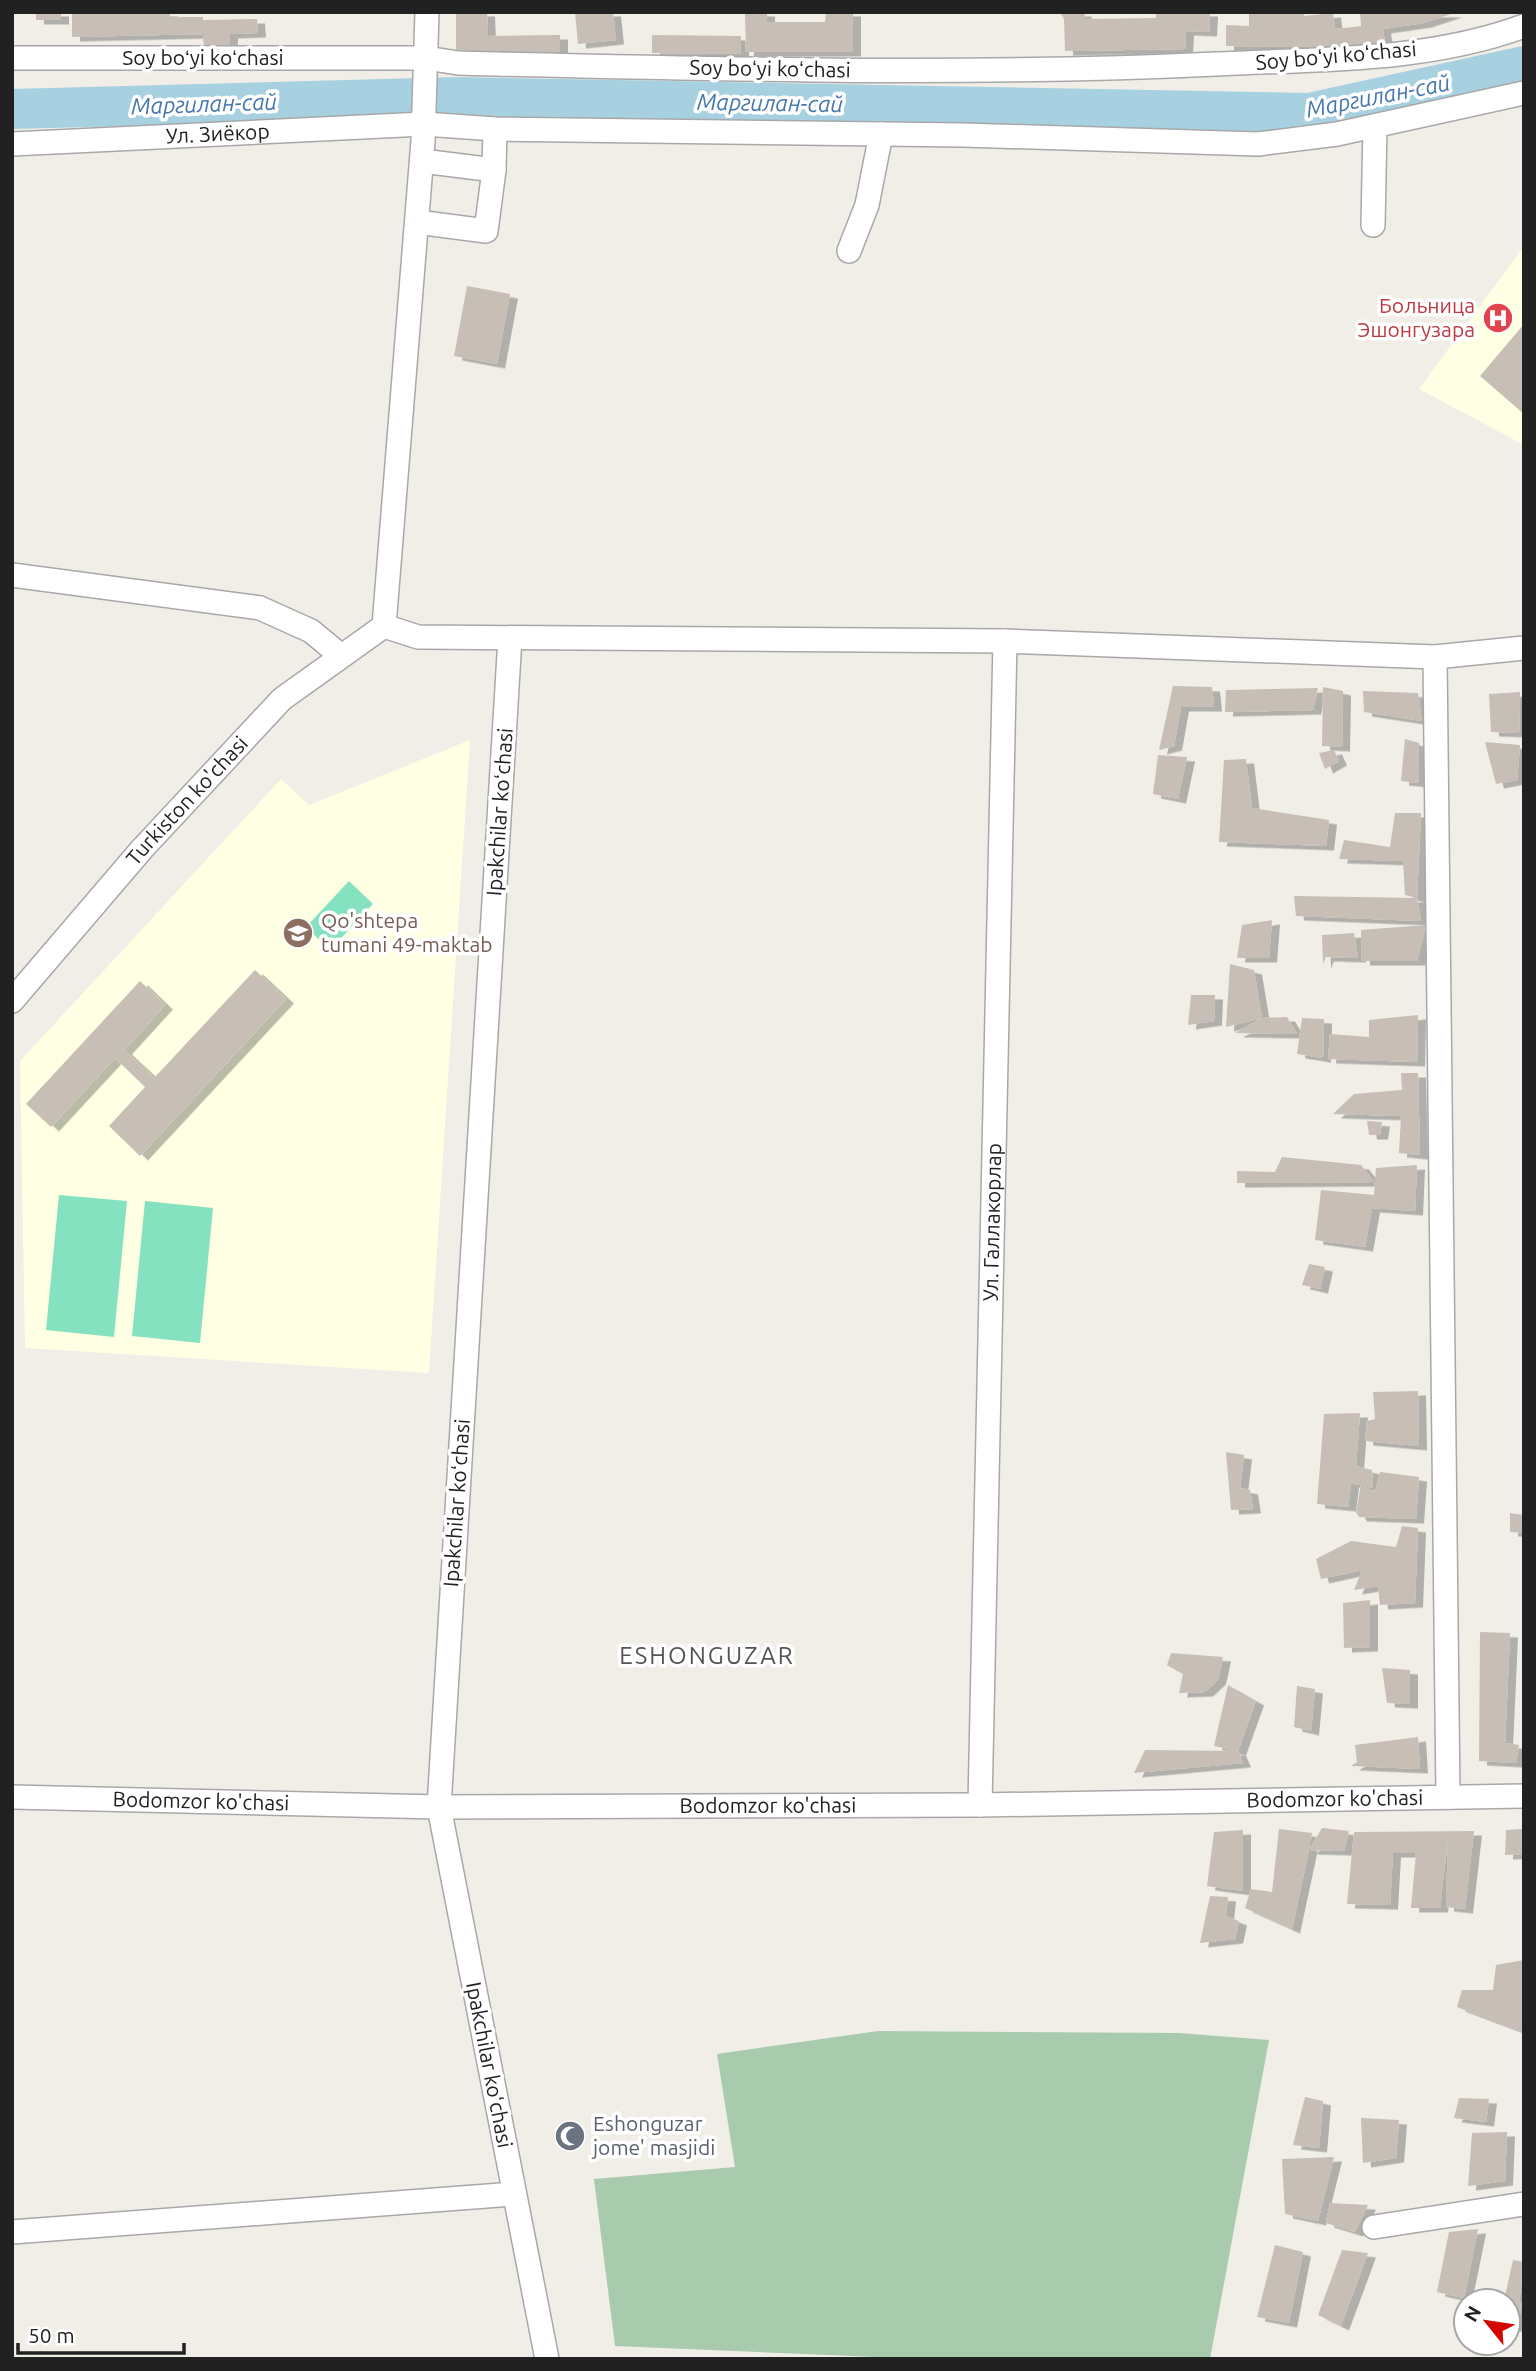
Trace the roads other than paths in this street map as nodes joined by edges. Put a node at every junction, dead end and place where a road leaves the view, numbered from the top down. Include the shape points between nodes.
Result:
1 (427, 12) edge
2 (1524, 26) edge
3 (12, 58) edge
4 (426, 58) junction
5 (1524, 93) edge
6 (1375, 126) junction
7 (495, 129) junction
8 (881, 134) junction
9 (423, 142) junction
10 (12, 144) edge
11 (494, 170) junction
12 (416, 222) junction
13 (1373, 225) dead end
14 (849, 251) dead end
15 (12, 575) edge
16 (384, 626) junction
17 (510, 638) junction
18 (1004, 641) junction
19 (1524, 648) edge
20 (340, 655) junction
21 (1435, 657) junction
22 (12, 1001) edge
23 (12, 1797) edge
24 (1448, 1797) junction
25 (1524, 1797) edge
26 (980, 1805) junction
27 (439, 1807) junction
28 (514, 2194) junction
29 (1524, 2204) edge
30 (1374, 2227) dead end
31 (12, 2232) edge
32 (547, 2359) edge

1 - 4 street
2 - 4 street, Soy boʻyi koʻchasi via 1494,37 1394,54 1120,68 887,72 458,63
3 - 4 street, Soy boʻyi koʻchasi
4 - 9 street
5 - 6 street
6 - 8 street via 1258,144
6 - 13 street
7 - 8 street
7 - 9 street
7 - 11 street
8 - 14 street via 867,205
9 - 10 street, Ул. Зиёкор
9 - 11 street
9 - 12 street
11 - 12 street via 486,232
12 - 16 street
15 - 20 street via 260,608 311,631
16 - 17 street via 418,637
16 - 20 street, Turkiston ko'chasi
17 - 18 street
17 - 27 street, Ipakchilar koʻchasi
18 - 21 street
18 - 26 street, Ул. Галлакорлар
19 - 21 street
20 - 22 street, Turkiston ko'chasi via 282,699 142,849
21 - 24 street
23 - 27 street, Bodomzor ko'chasi
24 - 25 street, Bodomzor ko'chasi
24 - 26 street, Bodomzor ko'chasi
26 - 27 street, Bodomzor ko'chasi
27 - 28 street, Ipakchilar koʻchasi
28 - 31 street
28 - 32 street, Ipakchilar koʻchasi
29 - 30 street

